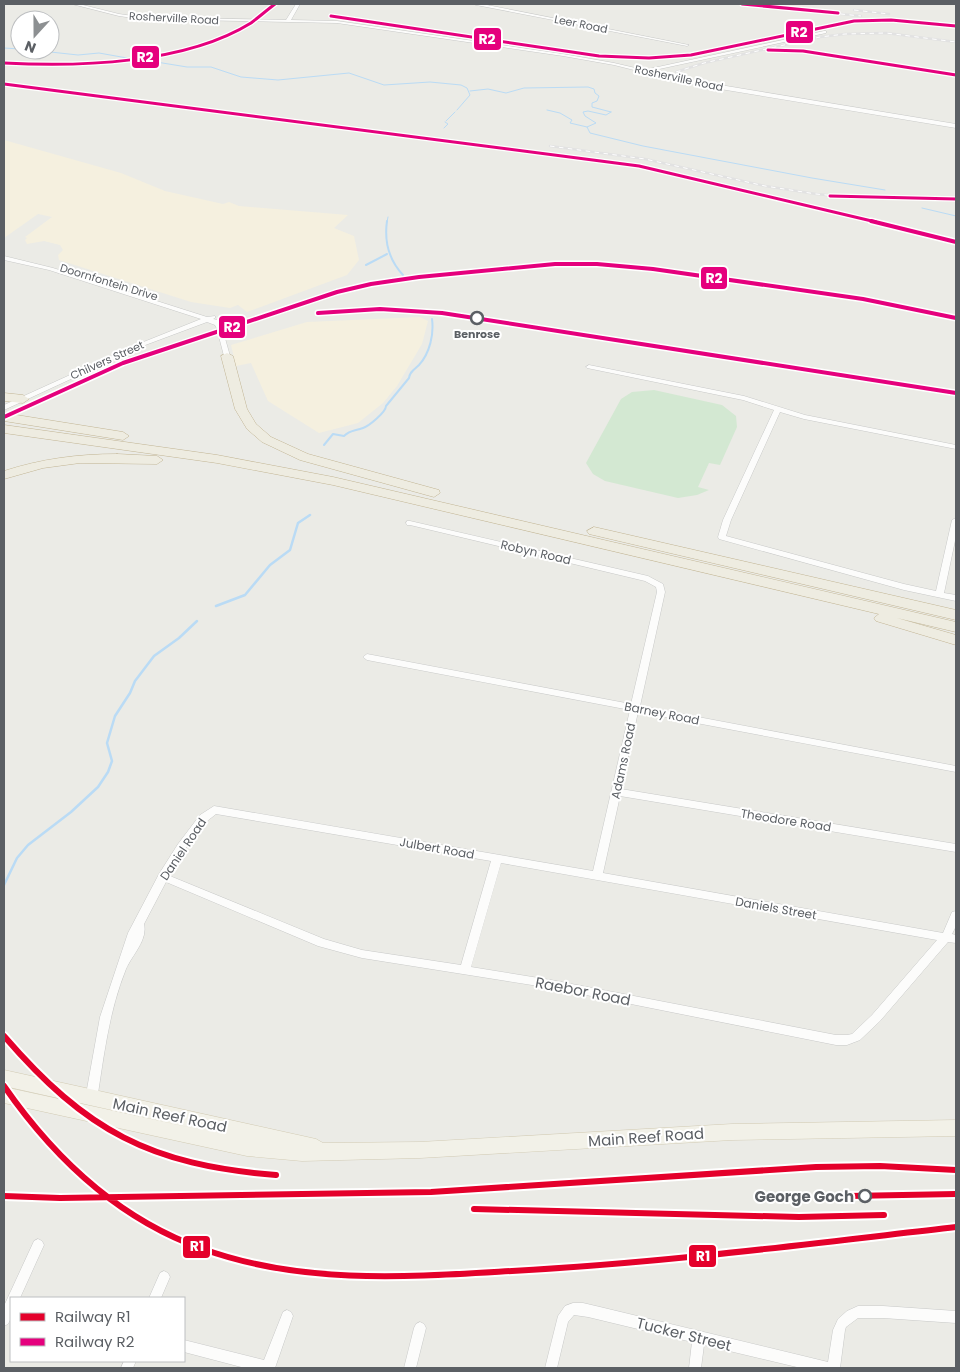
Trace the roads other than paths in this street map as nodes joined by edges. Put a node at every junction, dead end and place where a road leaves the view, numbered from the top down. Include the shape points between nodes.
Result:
1 (74, 4) edge
2 (298, 4) edge
3 (476, 4) edge
4 (288, 20) junction
5 (824, 32) dead end
6 (687, 45) dead end
7 (643, 72) junction
8 (956, 126) edge
9 (4, 252) edge
10 (4, 258) edge
11 (175, 308) junction
12 (210, 318) junction
13 (164, 335) junction
14 (227, 356) joint
15 (589, 367) dead end
16 (4, 397) edge
17 (23, 399) junction
18 (4, 408) edge
19 (778, 409) junction
20 (4, 417) edge
21 (10, 430) edge
22 (956, 447) edge
23 (4, 475) edge
24 (440, 500) junction
25 (956, 520) edge
26 (410, 522) dead end
27 (677, 562) junction
28 (660, 586) joint
29 (939, 595) junction
30 (956, 598) edge
31 (956, 615) edge
32 (956, 627) edge
33 (956, 640) edge
34 (367, 657) dead end
35 (634, 707) junction
36 (956, 769) edge
37 (617, 792) junction
38 (278, 820) joint
39 (956, 848) edge
40 (497, 859) junction
41 (597, 876) junction
42 (163, 877) junction
43 (956, 915) edge
44 (140, 923) joint
45 (951, 938) edge
46 (122, 965) joint
47 (465, 971) junction
48 (4, 1078) edge
49 (33, 1093) junction
50 (4, 1095) edge
51 (90, 1105) junction
52 (956, 1128) edge
53 (38, 1245) dead end
54 (164, 1277) dead end
55 (14, 1297) edge
56 (155, 1297) edge
57 (10, 1306) edge
58 (287, 1316) dead end
59 (956, 1317) edge
60 (4, 1320) edge
61 (420, 1328) dead end
62 (558, 1335) joint
63 (699, 1338) junction
64 (185, 1346) edge
65 (269, 1368) edge
66 (410, 1368) edge
67 (551, 1368) edge
68 (695, 1368) edge
69 (826, 1368) edge
70 (834, 1368) edge

1 - 4 street, Rosherville Road via 140,18
2 - 4 street
3 - 6 street, Leer Road
4 - 7 street, Rosherville Road via 337,22 497,45 596,60
5 - 7 street
7 - 8 street, Rosherville Road
9 - 12 street, Doornfontein Drive via 200,310
10 - 11 street, Doornfontein Drive
11 - 12 street, Doornfontein Drive
11 - 13 street via 183,319
12 - 13 street, Chilvers Street
12 - 14 street via 218,324
13 - 17 street, Chilvers Street
14 - 24 highway via 241,410 267,440 288,452
15 - 19 street via 744,398
16 - 17 highway
17 - 18 street, Chilvers Street
19 - 22 street
19 - 29 street via 722,537
20 - 24 highway via 277,460
21 - 24 highway via 283,471
23 - 24 highway via 66,459 126,458 280,474
24 - 27 highway
24 - 31 highway
25 - 29 street
26 - 28 street, Robyn Road via 648,579
27 - 32 highway
27 - 33 highway
28 - 35 street, Adams Road
29 - 30 street
34 - 35 street, Barney Road
35 - 36 street, Barney Road
35 - 37 street, Adams Road
37 - 39 street, Theodore Road
37 - 41 street, Adams Road
38 - 40 street, Julbert Road
38 - 42 street, Daniel Road via 222,810 210,812
40 - 41 street, Julbert Road
40 - 47 street
41 - 45 street, Daniels Street
42 - 44 street, Daniel Road
42 - 47 street, Raebor Road via 322,943 362,954
43 - 45 street, Raebor Road
44 - 46 street, Daniel Road via 132,952
45 - 47 street, Raebor Road via 876,1018 856,1037 847,1040
46 - 51 street, Daniel Road via 105,1017
48 - 49 main road, Main Reef Road
49 - 50 main road, Main Reef Road
49 - 51 main road, Main Reef Road
51 - 52 main road, Main Reef Road via 246,1148 302,1153 420,1150 732,1132
53 - 55 street
54 - 56 street
57 - 60 street
58 - 65 street
59 - 70 street via 858,1312 846,1318 840,1330
61 - 66 street
62 - 63 street, Tucker Street via 565,1313 574,1309
62 - 67 street
63 - 68 street
63 - 69 street, Tucker Street
64 - 65 street

